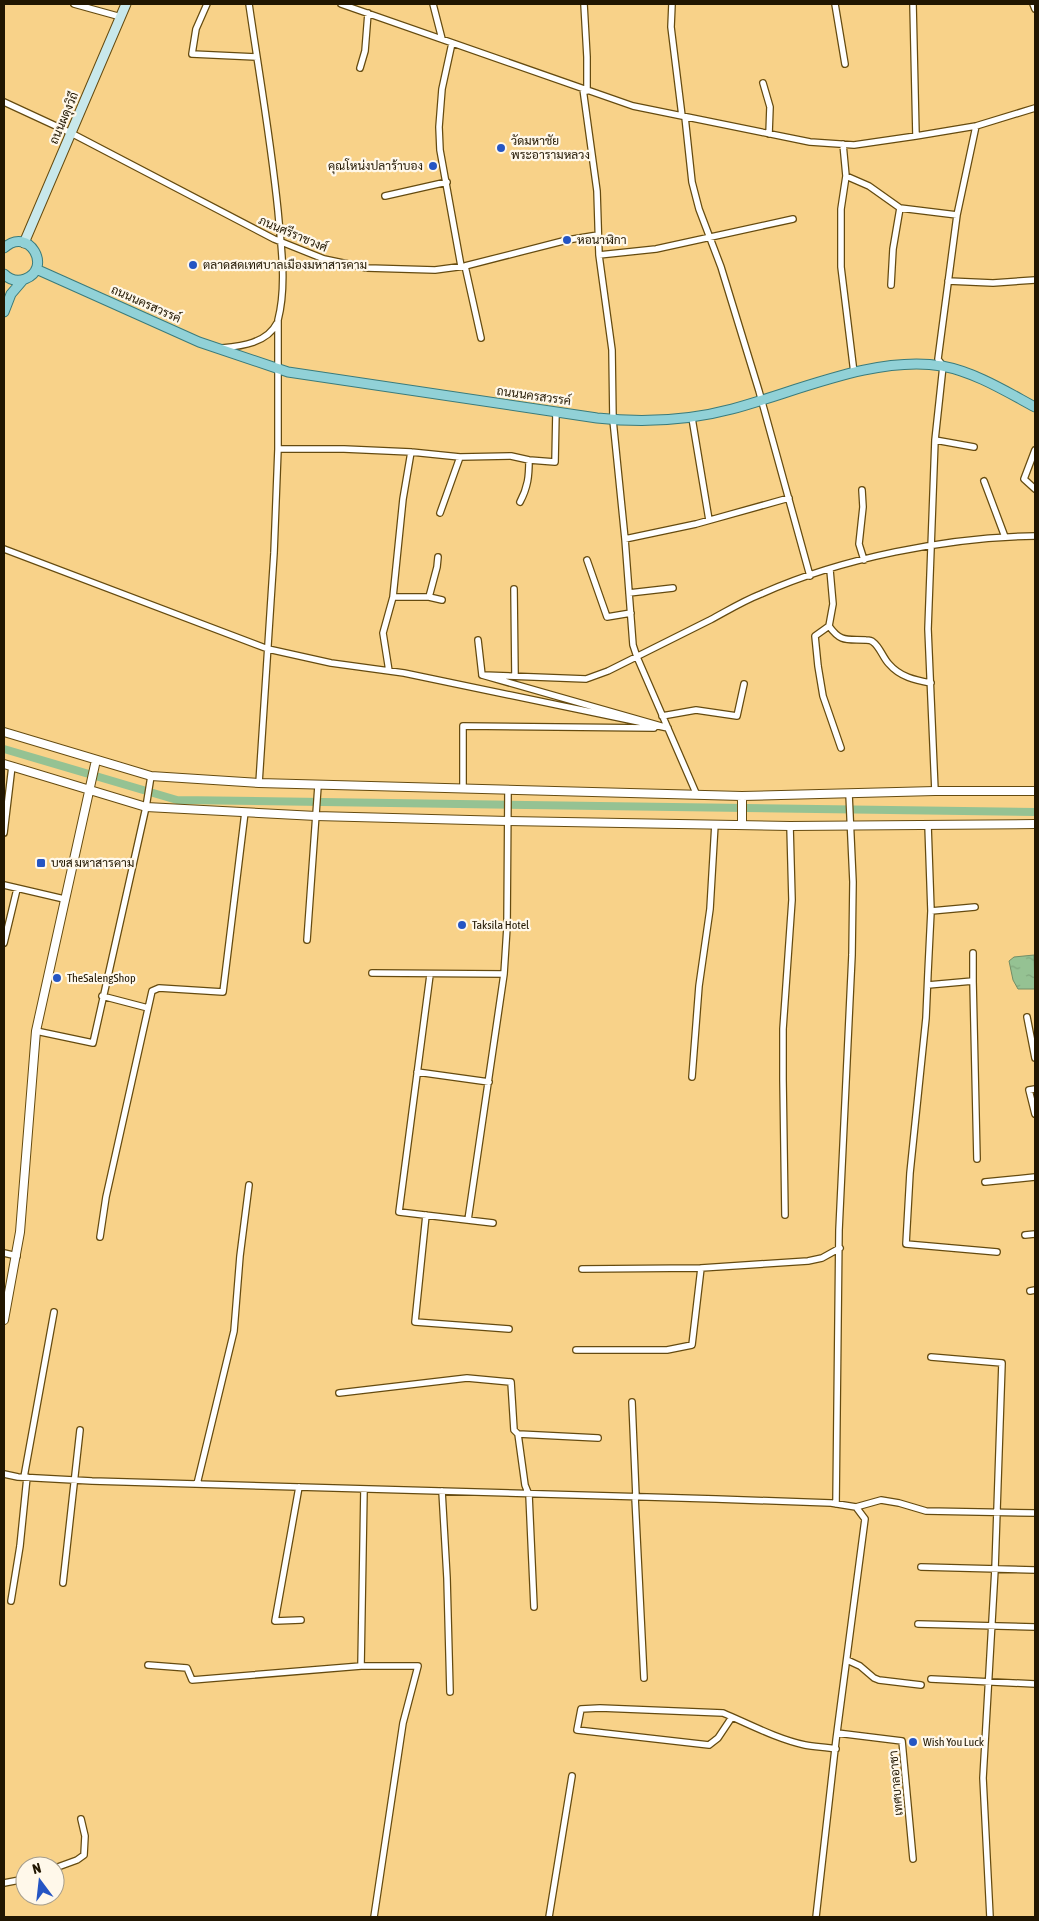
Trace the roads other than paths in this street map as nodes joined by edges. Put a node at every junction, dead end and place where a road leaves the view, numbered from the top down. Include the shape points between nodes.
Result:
1 (74, 4) edge
2 (126, 4) edge
3 (206, 4) edge
4 (249, 4) edge
5 (341, 4) edge
6 (433, 4) edge
7 (584, 4) edge
8 (672, 4) edge
9 (835, 4) edge
10 (913, 4) edge
11 (1032, 4) edge
12 (1035, 9) edge
13 (368, 13) junction
14 (121, 17) junction
15 (442, 39) junction
16 (452, 43) junction
17 (257, 57) junction
18 (845, 64) dead end
19 (360, 68) dead end
20 (763, 83) dead end
21 (585, 90) junction
22 (4, 102) edge
23 (1035, 108) edge
24 (683, 116) junction
25 (976, 126) junction
26 (71, 133) junction
27 (768, 134) junction
28 (916, 136) junction
29 (843, 144) junction
30 (846, 176) junction
31 (447, 182) junction
32 (385, 196) dead end
33 (900, 208) junction
34 (957, 215) junction
35 (793, 219) dead end
36 (598, 235) junction
37 (710, 238) junction
38 (24, 242) junction
39 (281, 242) junction
40 (4, 248) edge
41 (599, 255) junction
42 (463, 266) junction
43 (36, 269) junction
44 (4, 274) edge
45 (23, 280) junction
46 (1035, 280) edge
47 (948, 281) junction
48 (891, 285) dead end
49 (4, 312) edge
50 (278, 320) junction
51 (481, 338) dead end
52 (218, 348) junction
53 (942, 366) junction
54 (278, 369) junction
55 (854, 373) junction
56 (762, 400) junction
57 (1035, 408) edge
58 (556, 412) junction
59 (692, 418) junction
60 (613, 420) junction
61 (935, 440) junction
62 (974, 447) dead end
63 (278, 449) junction
64 (1035, 450) edge
65 (410, 452) junction
66 (460, 457) junction
67 (528, 460) junction
68 (984, 481) dead end
69 (1035, 489) edge
70 (862, 490) dead end
71 (789, 498) junction
72 (520, 502) dead end
73 (440, 513) dead end
74 (709, 520) junction
75 (1005, 536) junction
76 (1035, 536) edge
77 (625, 539) junction
78 (931, 545) junction
79 (4, 549) edge
80 (438, 557) dead end
81 (587, 560) dead end
82 (864, 560) junction
83 (830, 570) junction
84 (810, 576) junction
85 (673, 588) dead end
86 (514, 589) dead end
87 (629, 593) junction
88 (429, 596) junction
89 (393, 597) junction
90 (442, 600) dead end
91 (631, 613) junction
92 (829, 626) junction
93 (478, 640) dead end
94 (268, 649) junction
95 (636, 656) junction
96 (389, 671) junction
97 (482, 675) junction
98 (515, 676) junction
99 (744, 684) dead end
100 (930, 684) junction
101 (662, 716) junction
102 (668, 728) junction
103 (5, 732) edge
104 (4, 741) edge
105 (841, 748) dead end
106 (96, 760) junction
107 (8, 765) edge
108 (150, 776) junction
109 (259, 784) junction
110 (318, 786) junction
111 (463, 789) junction
112 (508, 790) junction
113 (89, 791) junction
114 (935, 791) junction
115 (1035, 791) edge
116 (696, 793) junction
117 (849, 794) junction
118 (742, 796) junction
119 (146, 807) junction
120 (245, 812) junction
121 (316, 816) junction
122 (508, 820) junction
123 (715, 824) junction
124 (1035, 824) edge
125 (742, 825) junction
126 (928, 825) junction
127 (790, 826) junction
128 (850, 826) junction
129 (4, 833) edge
130 (4, 885) edge
131 (17, 889) junction
132 (64, 899) junction
133 (975, 907) dead end
134 (932, 911) junction
135 (307, 940) dead end
136 (4, 943) edge
137 (973, 953) dead end
138 (372, 973) dead end
139 (504, 974) junction
140 (430, 975) junction
141 (973, 981) junction
142 (928, 985) junction
143 (102, 996) junction
144 (148, 1008) junction
145 (1027, 1017) dead end
146 (36, 1032) junction
147 (1035, 1058) edge
148 (417, 1072) junction
149 (692, 1077) dead end
150 (489, 1082) junction
151 (1035, 1088) edge
152 (1035, 1114) edge
153 (977, 1159) dead end
154 (1035, 1177) edge
155 (985, 1182) dead end
156 (249, 1185) dead end
157 (426, 1215) junction
158 (785, 1215) dead end
159 (468, 1220) junction
160 (493, 1223) dead end
161 (1035, 1234) edge
162 (1025, 1235) dead end
163 (100, 1237) dead end
164 (840, 1248) junction
165 (997, 1252) dead end
166 (4, 1254) edge
167 (17, 1256) junction
168 (701, 1268) junction
169 (582, 1269) dead end
170 (54, 1312) dead end
171 (4, 1320) edge
172 (510, 1328) dead end
173 (576, 1350) dead end
174 (931, 1358) dead end
175 (339, 1393) dead end
176 (632, 1402) dead end
177 (80, 1430) dead end
178 (518, 1434) junction
179 (598, 1438) dead end
180 (4, 1474) edge
181 (25, 1477) junction
182 (74, 1480) junction
183 (197, 1484) junction
184 (298, 1487) junction
185 (364, 1489) junction
186 (442, 1491) junction
187 (528, 1495) junction
188 (636, 1497) junction
189 (836, 1504) junction
190 (856, 1507) junction
191 (997, 1511) junction
192 (1035, 1513) edge
193 (922, 1567) dead end
194 (995, 1569) junction
195 (1035, 1570) edge
196 (63, 1583) dead end
197 (11, 1601) dead end
198 (534, 1607) dead end
199 (301, 1620) dead end
200 (918, 1624) dead end
201 (991, 1625) junction
202 (1035, 1627) edge
203 (847, 1660) junction
204 (148, 1664) dead end
205 (361, 1666) junction
206 (644, 1678) dead end
207 (931, 1680) dead end
208 (988, 1683) junction
209 (1035, 1684) edge
210 (921, 1685) dead end
211 (450, 1692) dead end
212 (732, 1717) junction
213 (837, 1733) junction
214 (836, 1749) junction
215 (572, 1776) dead end
216 (81, 1818) dead end
217 (913, 1858) dead end
218 (65, 1864) edge
219 (374, 1917) edge
220 (549, 1917) edge
221 (816, 1917) edge
222 (990, 1917) edge

1 - 14 street
2 - 14 main road, ถนนผดุงวิถี
3 - 17 street via 196,29 192,54
4 - 17 street
5 - 13 street
6 - 15 street
7 - 21 street via 588,57
8 - 24 street via 671,27
9 - 18 street
10 - 28 street
11 - 12 street
13 - 15 street
13 - 19 street via 365,51
14 - 26 main road, ถนนผดุงวิถี
15 - 16 street
16 - 21 street
16 - 31 street via 442,89 439,125
17 - 39 street
20 - 27 street via 770,107
21 - 24 street via 633,106
21 - 36 street via 597,191
22 - 26 street, ภนนศรีราชวงศ์
23 - 25 street
24 - 27 street
24 - 37 street via 692,182
25 - 28 street
25 - 34 street
26 - 38 main road, ถนนผดุงวิถี
26 - 39 street, ภนนศรีราชวงศ์
27 - 29 street
28 - 29 street
29 - 30 street
30 - 33 street via 869,186
30 - 55 street via 840,209 841,267
31 - 32 street
31 - 42 street
33 - 34 street
33 - 48 street
34 - 47 street
35 - 37 street
36 - 41 street
36 - 42 street, ภนนศรีราชวงศ์
37 - 41 street via 656,249
37 - 56 street
38 - 40 main road via 14,242
38 - 43 main road via 34,250 38,262
39 - 42 street, ภนนศรีราชวงศ์ via 324,259 367,268 435,270
39 - 50 street via 282,306
41 - 60 street via 612,350
42 - 51 street
43 - 45 main road
43 - 52 main road, ถนนนครสวรรค์
44 - 45 main road via 11,279
45 - 49 main road via 11,294
46 - 47 street via 993,284
47 - 53 street via 938,359
50 - 52 street via 266,336 254,342
50 - 54 street
52 - 54 main road, ถนนนครสวรรค์
53 - 55 main road, ถนนนครสวรรค์ via 896,365
53 - 57 main road, ถนนนครสวรรค์ via 974,377
53 - 61 street
54 - 58 main road, ถนนนครสวรรค์
54 - 63 street
55 - 56 main road, ถนนนครสวรรค์
56 - 59 main road, ถนนนครสวรรค์
56 - 71 street
58 - 60 main road, ถนนนครสวรรค์
58 - 67 street via 555,462
59 - 60 main road, ถนนนครสวรรค์
59 - 74 street
60 - 77 street
61 - 62 street
61 - 78 street
63 - 65 street
63 - 94 street
64 - 69 street via 1024,479
65 - 66 street
65 - 89 street
66 - 67 street via 511,456
66 - 73 street
67 - 72 street via 529,479
68 - 75 street
70 - 82 street via 859,544
71 - 74 street
71 - 84 street
74 - 77 street
75 - 76 street
75 - 78 street
77 - 87 street
78 - 82 street
78 - 100 street
79 - 94 street
80 - 88 street
81 - 91 street via 607,618
82 - 83 street
83 - 84 street
83 - 92 street via 833,604
84 - 95 street via 761,594
85 - 87 street
86 - 98 street
87 - 91 street
88 - 89 street
88 - 90 street
89 - 96 street via 384,633
91 - 95 street
92 - 100 street via 843,640 874,642 898,672
92 - 105 street via 815,636 823,696
93 - 97 street
94 - 96 street via 330,663
94 - 109 street
95 - 98 street via 586,679
95 - 101 street
96 - 102 street
97 - 98 street
97 - 102 street
99 - 101 street via 736,716 696,710
100 - 114 street
101 - 102 street
102 - 111 street via 463,726
102 - 116 street
103 - 104 street
103 - 106 street
106 - 108 street
106 - 113 street
107 - 113 street
107 - 129 street
108 - 109 street
108 - 119 street
109 - 110 street
110 - 111 street
110 - 121 street
111 - 112 street
112 - 116 street
112 - 122 street
113 - 119 street
113 - 132 street
114 - 115 street
114 - 117 street
116 - 118 street
117 - 118 street
117 - 128 street
118 - 125 street
119 - 120 street
119 - 143 street
120 - 121 street
120 - 144 street via 223,992 159,988 152,991
121 - 122 street
121 - 135 street
122 - 123 street
122 - 139 street via 508,927
123 - 125 street
123 - 149 street via 710,909 699,986
124 - 126 street
125 - 127 street
126 - 128 street
126 - 134 street
127 - 128 street
127 - 158 street via 792,900 783,1080
128 - 164 street via 852,954
130 - 131 street
131 - 132 street
131 - 136 street
132 - 146 street
133 - 134 street
134 - 142 street
137 - 141 street
138 - 140 street
139 - 140 street
139 - 150 street
140 - 148 street
141 - 142 street
141 - 153 street
142 - 165 street via 906,1244
143 - 144 street
143 - 146 street via 92,1043
144 - 163 street
145 - 147 street
146 - 167 street
148 - 150 street
148 - 157 street via 399,1212
150 - 159 street
151 - 152 street via 1029,1090
154 - 155 street
156 - 183 street via 234,1331
157 - 159 street
157 - 172 street via 415,1322
159 - 160 street
161 - 162 street
164 - 168 street via 808,1261
164 - 189 street
166 - 167 street
167 - 171 street
168 - 169 street
168 - 173 street via 692,1345 667,1350
170 - 181 street
174 - 191 street via 1002,1363
175 - 178 street via 467,1378 511,1382 514,1430
176 - 188 street
177 - 182 street
178 - 179 street
178 - 187 street
180 - 181 street
181 - 182 street
181 - 197 street via 20,1546
182 - 183 street
182 - 196 street
183 - 184 street
184 - 185 street
184 - 199 street via 275,1622
185 - 186 street
185 - 205 street
186 - 187 street
186 - 211 street
187 - 188 street
187 - 198 street
188 - 189 street
188 - 206 street
189 - 190 street
190 - 191 street via 881,1500 926,1511
190 - 203 street via 866,1519
191 - 192 street
191 - 194 street
193 - 194 street
194 - 195 street
194 - 201 street
200 - 201 street
201 - 202 street
201 - 208 street
203 - 210 street via 879,1680
203 - 213 street
204 - 205 street via 187,1668 192,1680
205 - 219 street via 418,1666 403,1723
207 - 208 street
208 - 209 street
208 - 222 street via 983,1778
212 - 212 street via 718,1738 709,1745 577,1730 581,1710 600,1708 723,1713
212 - 214 street via 803,1744
213 - 214 street
213 - 217 street, เทศบาลอาชา via 902,1741
214 - 221 street
215 - 220 street
216 - 218 street via 85,1836 84,1855

